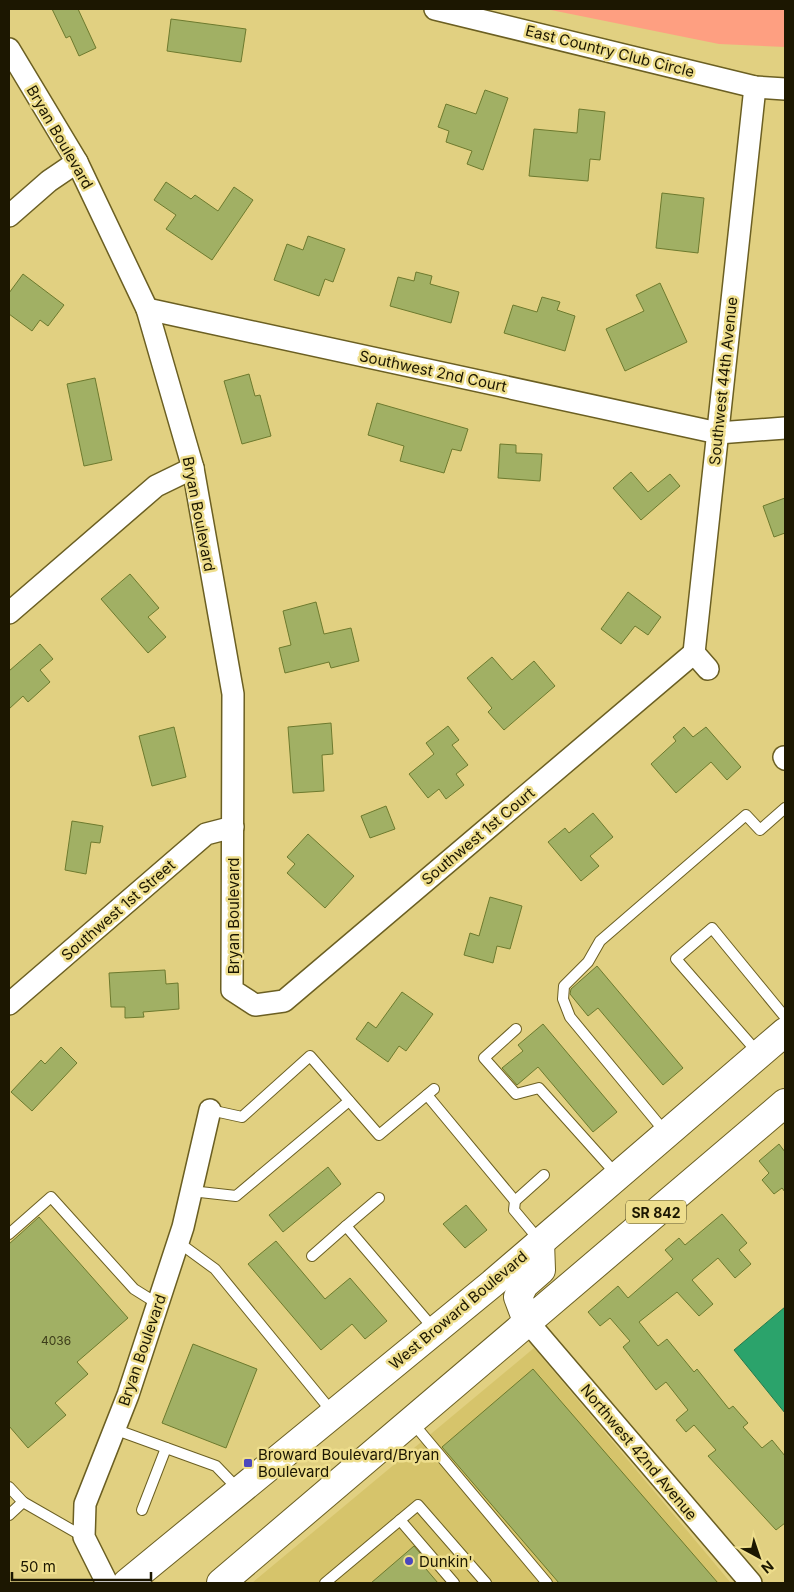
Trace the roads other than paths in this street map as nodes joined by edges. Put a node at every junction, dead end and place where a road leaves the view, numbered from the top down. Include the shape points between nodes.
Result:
1 (434, 9) edge
2 (9, 49) edge
3 (755, 87) junction
4 (785, 88) edge
5 (77, 162) junction
6 (9, 216) edge
7 (148, 309) junction
8 (785, 428) edge
9 (718, 433) junction
10 (193, 468) junction
11 (9, 613) edge
12 (694, 653) junction
13 (708, 669) dead end
14 (785, 808) edge
15 (233, 827) junction
16 (9, 1004) edge
17 (255, 1005) joint
18 (785, 1016) edge
19 (516, 1029) dead end
20 (785, 1032) edge
21 (759, 1054) junction
22 (350, 1101) junction
23 (785, 1103) edge
24 (210, 1110) joint
25 (667, 1134) junction
26 (544, 1175) dead end
27 (618, 1176) junction
28 (192, 1192) junction
29 (379, 1198) dead end
30 (515, 1201) junction
31 (346, 1226) junction
32 (9, 1234) edge
33 (178, 1242) junction
34 (540, 1242) junction
35 (312, 1256) dead end
36 (158, 1304) junction
37 (527, 1321) junction
38 (435, 1330) junction
39 (334, 1413) junction
40 (412, 1422) junction
41 (114, 1429) junction
42 (166, 1448) junction
43 (9, 1487) edge
44 (240, 1490) junction
45 (23, 1502) junction
46 (142, 1510) dead end
47 (9, 1514) edge
48 (400, 1520) junction
49 (84, 1536) junction
50 (233, 1577) edge
51 (107, 1583) edge
52 (127, 1583) edge
53 (325, 1583) edge
54 (454, 1583) edge
55 (486, 1583) edge
56 (548, 1583) edge
57 (751, 1583) edge

1 - 3 street, East Country Club Circle
2 - 5 street, Bryan Boulevard
3 - 4 street, East Country Club Circle
3 - 9 street, Southwest 44th Avenue
5 - 6 street via 49,181
5 - 7 street, Bryan Boulevard
7 - 9 street, Southwest 2nd Court
7 - 10 street, Bryan Boulevard
8 - 9 street
9 - 12 street, Southwest 44th Avenue
10 - 11 street via 156,486
10 - 15 street, Bryan Boulevard via 233,694
12 - 13 street
12 - 17 street, Southwest 1st Court via 284,1002
14 - 25 lane via 760,830 746,815 600,941 588,962 564,986 563,999 570,1016
15 - 16 street, Southwest 1st Street via 206,834
15 - 17 street, Bryan Boulevard via 232,990
18 - 21 lane via 712,928 676,959
19 - 27 lane via 484,1058 516,1094 539,1088
20 - 21 main road, West Broward Boulevard
21 - 25 main road, West Broward Boulevard
22 - 24 lane via 310,1056 242,1117
22 - 28 lane via 236,1196
22 - 30 lane via 379,1135 430,1092
23 - 37 main road, SR 842
24 - 28 street, Bryan Boulevard
25 - 27 main road, West Broward Boulevard
26 - 30 lane
27 - 34 main road, West Broward Boulevard
28 - 33 street, Bryan Boulevard
29 - 31 lane
30 - 34 lane via 514,1210
31 - 35 lane
31 - 38 lane
32 - 36 lane via 52,1197 134,1289
33 - 36 street, Bryan Boulevard
33 - 39 lane via 215,1269
34 - 37 main road via 541,1270 524,1285 518,1297
34 - 38 main road, West Broward Boulevard
36 - 41 street, Bryan Boulevard
37 - 40 main road, SR 842
37 - 57 street, Northwest 42nd Avenue
38 - 39 main road, West Broward Boulevard
39 - 44 main road, West Broward Boulevard
40 - 50 main road, SR 842
40 - 56 lane
41 - 42 lane
41 - 49 street, Bryan Boulevard via 85,1504
42 - 44 lane via 216,1466
42 - 46 lane
43 - 45 lane
44 - 52 main road, West Broward Boulevard
45 - 47 lane
45 - 49 lane
48 - 53 lane
48 - 54 lane
48 - 55 lane via 418,1505
49 - 51 street, Bryan Boulevard

